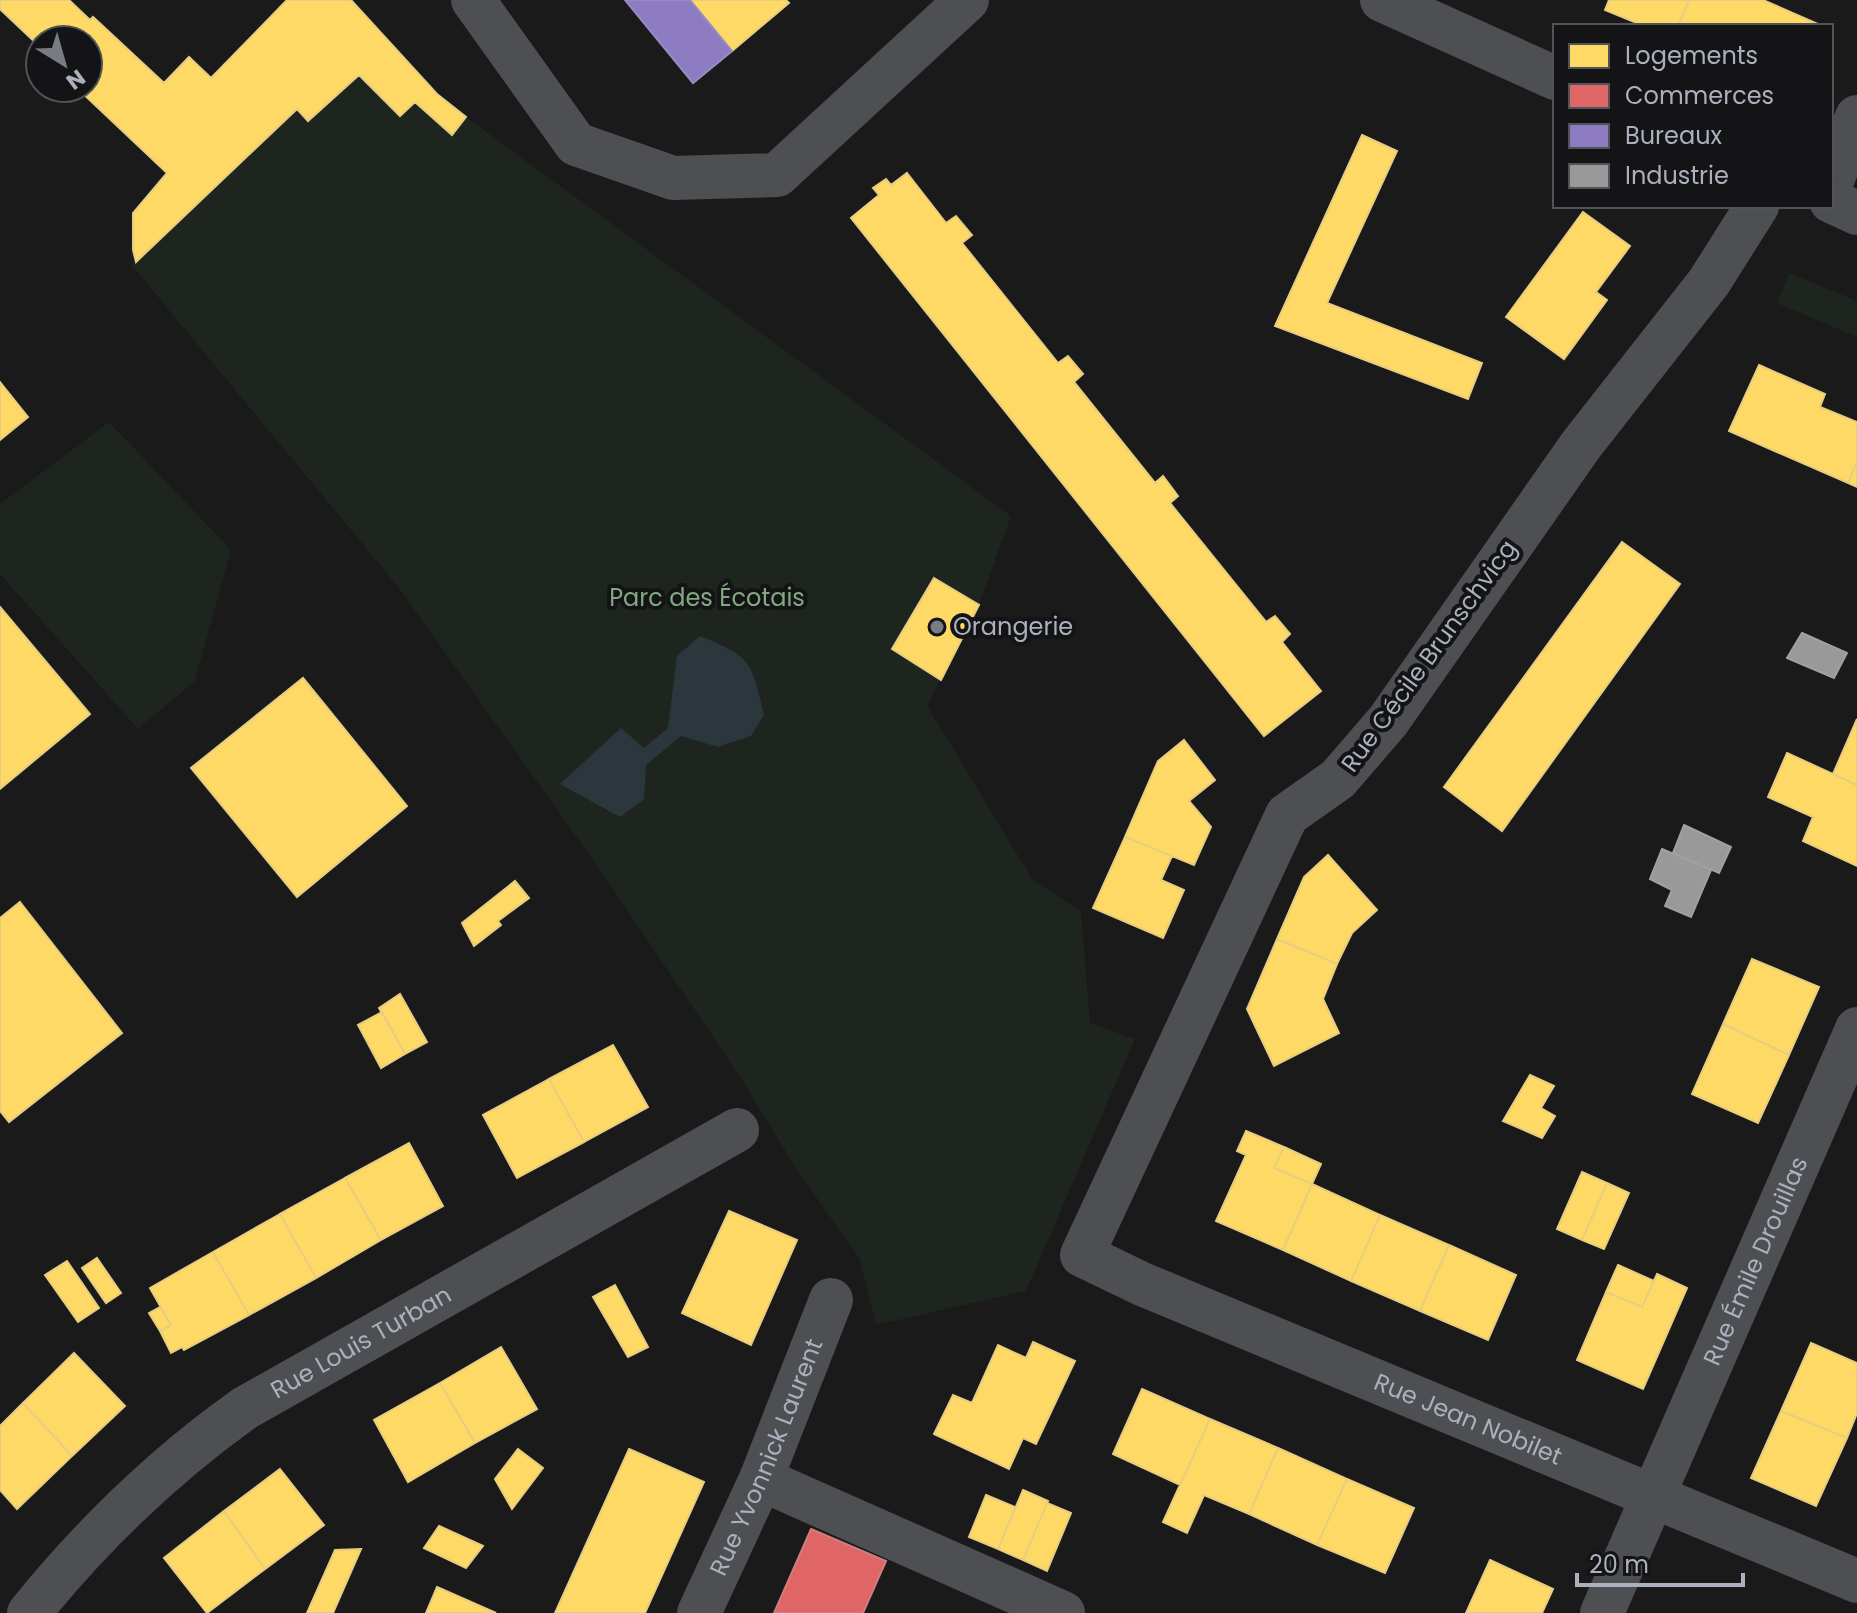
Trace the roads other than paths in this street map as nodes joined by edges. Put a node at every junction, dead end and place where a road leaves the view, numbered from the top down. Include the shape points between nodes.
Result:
1 (473, 0) edge
2 (967, 0) edge
3 (1382, 0) edge
4 (1553, 77) edge
5 (1857, 117) edge
6 (1833, 178) edge
7 (1833, 202) edge
8 (1756, 208) edge
9 (1857, 213) edge
10 (1857, 1029) edge
11 (737, 1130) dead end
12 (1082, 1255) joint
13 (831, 1300) dead end
14 (761, 1479) junction
15 (1653, 1494) junction
16 (1857, 1581) edge
17 (29, 1613) edge
18 (699, 1613) edge
19 (1063, 1613) edge
20 (1602, 1613) edge

1 - 2 street via 576,144 673,178 777,175
3 - 4 street
5 - 6 street
7 - 9 street
8 - 12 street, Rue Cécile Brunschvicg via 1709,282 1581,445 1388,721 1338,779 1287,815
10 - 15 street, Rue Émile Drouillas
11 - 17 street, Rue Louis Turban via 245,1408 146,1485 73,1558
12 - 15 street, Rue Jean Nobilet
13 - 14 street, Rue Yvonnick Laurent
14 - 18 street, Rue Yvonnick Laurent
14 - 19 street
15 - 16 street, Rue Jean Nobilet
15 - 20 street, Rue Émile Drouillas

